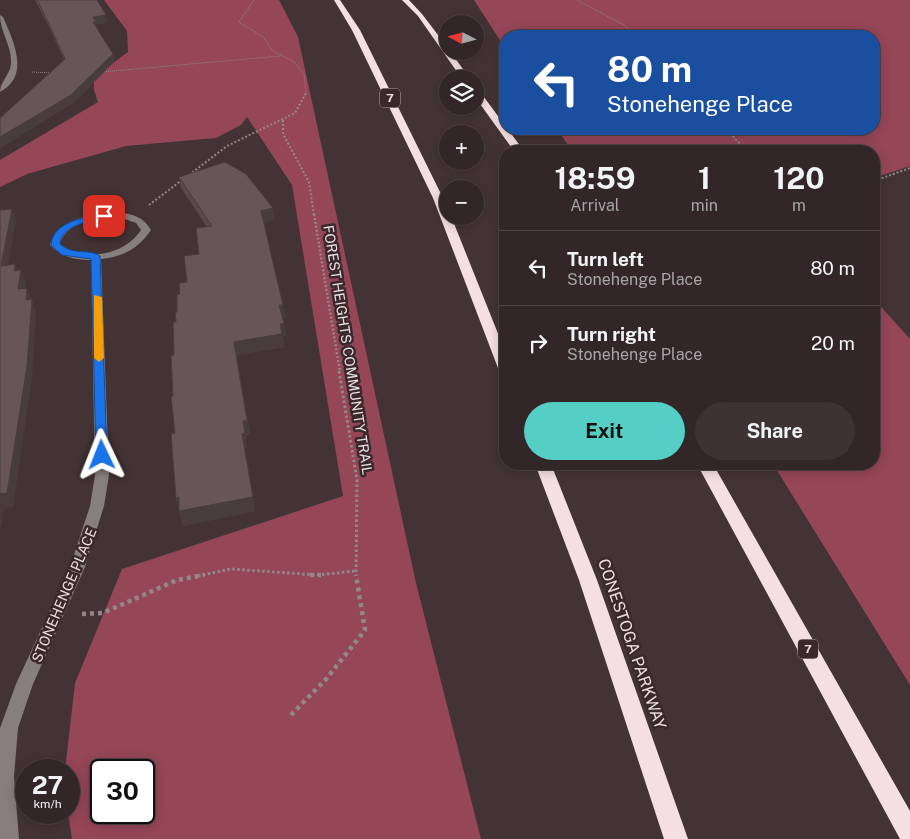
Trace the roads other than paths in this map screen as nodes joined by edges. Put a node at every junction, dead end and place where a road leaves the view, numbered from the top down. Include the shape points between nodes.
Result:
1 (337, 0) edge
2 (406, 0) edge
3 (0, 17) edge
4 (460, 70) edge
5 (0, 90) edge
6 (484, 103) edge
7 (499, 124) edge
8 (96, 256) junction
9 (499, 353) edge
10 (544, 470) edge
11 (708, 470) edge
12 (910, 834) edge
13 (8, 839) edge
14 (676, 839) edge

1 - 9 highway, 7 via 356,30 438,198
2 - 4 highway
3 - 5 street via 16,58 16,68
6 - 7 highway
8 - 8 street via 112,254 136,244 144,237 144,224 127,217 104,216 75,223 56,238 55,245 66,254
8 - 13 street, STONEHENGE PLACE via 102,475 99,505 89,540 13,715 6,762
10 - 14 highway, CONESTOGA PARKWAY via 588,580
11 - 12 highway, 7

